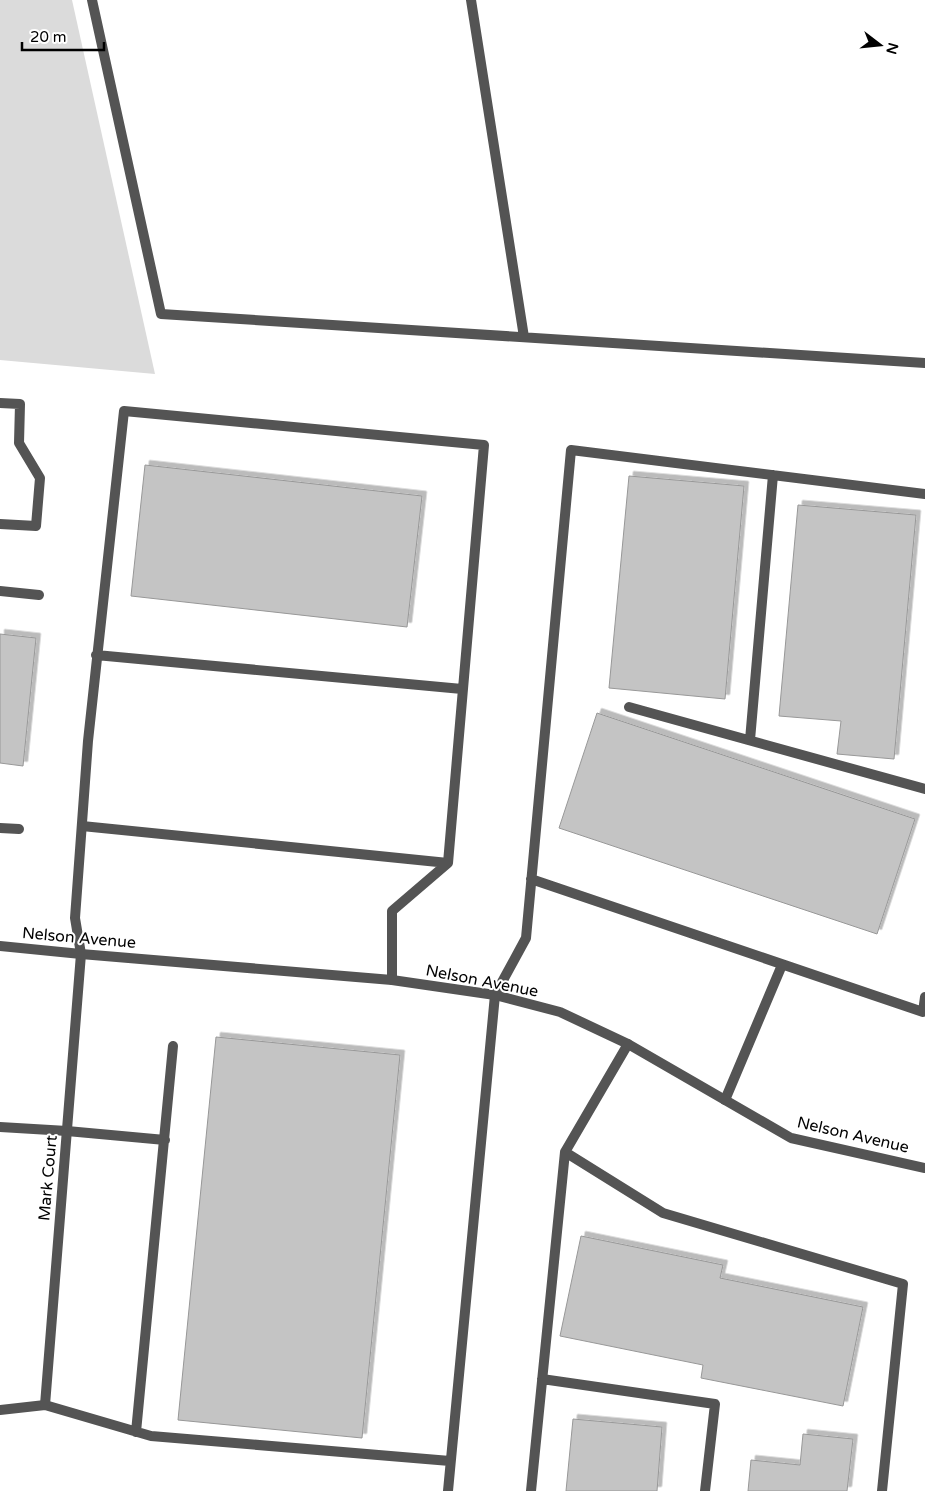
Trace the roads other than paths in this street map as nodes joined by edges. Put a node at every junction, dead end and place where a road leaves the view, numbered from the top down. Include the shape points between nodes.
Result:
1 (92, 0) edge
2 (470, 0) edge
3 (524, 337) junction
4 (925, 363) edge
5 (0, 404) edge
6 (772, 475) junction
7 (925, 494) edge
8 (0, 524) edge
9 (0, 591) edge
10 (39, 595) dead end
11 (96, 655) junction
12 (462, 689) junction
13 (628, 707) dead end
14 (750, 740) junction
15 (925, 789) edge
16 (82, 826) junction
17 (0, 828) edge
18 (19, 830) dead end
19 (448, 863) junction
20 (531, 880) junction
21 (0, 946) edge
22 (81, 954) junction
23 (782, 965) junction
24 (392, 980) junction
25 (495, 995) junction
26 (925, 997) edge
27 (628, 1044) junction
28 (174, 1046) dead end
29 (725, 1100) junction
30 (0, 1127) edge
31 (67, 1130) junction
32 (164, 1140) junction
33 (565, 1152) junction
34 (925, 1168) edge
35 (542, 1379) junction
36 (45, 1405) junction
37 (0, 1410) edge
38 (136, 1432) junction
39 (450, 1461) junction
40 (448, 1491) edge
41 (531, 1491) edge
42 (705, 1491) edge
43 (882, 1491) edge

1 - 3 street via 161,314
2 - 3 street
3 - 4 street
5 - 8 street via 20,404 19,443 40,478 36,526
6 - 7 street
6 - 14 street
6 - 20 street via 571,450
9 - 10 street
11 - 12 street
11 - 12 street, Mark Court via 124,411 484,445
11 - 16 street, Mark Court
12 - 19 street
13 - 14 street
14 - 15 street
16 - 19 street
16 - 22 street, Mark Court via 75,918
17 - 18 street
19 - 24 street via 392,911
20 - 23 street
20 - 25 street via 526,938
21 - 22 street, Nelson Avenue
22 - 24 street, Nelson Avenue
22 - 31 street, Mark Court
23 - 26 street via 923,1012
23 - 29 street
24 - 25 street, Nelson Avenue
25 - 27 street, Nelson Avenue via 560,1012
25 - 39 street
27 - 29 street, Nelson Avenue
27 - 33 street
28 - 32 street
29 - 34 street, Nelson Avenue via 792,1138
30 - 31 street
31 - 32 street
31 - 36 street, Mark Court
32 - 38 street
33 - 35 street
33 - 43 street via 663,1213 903,1284
35 - 41 street
35 - 42 street via 715,1404
36 - 37 street
36 - 38 street
38 - 39 street via 151,1436
39 - 40 street

